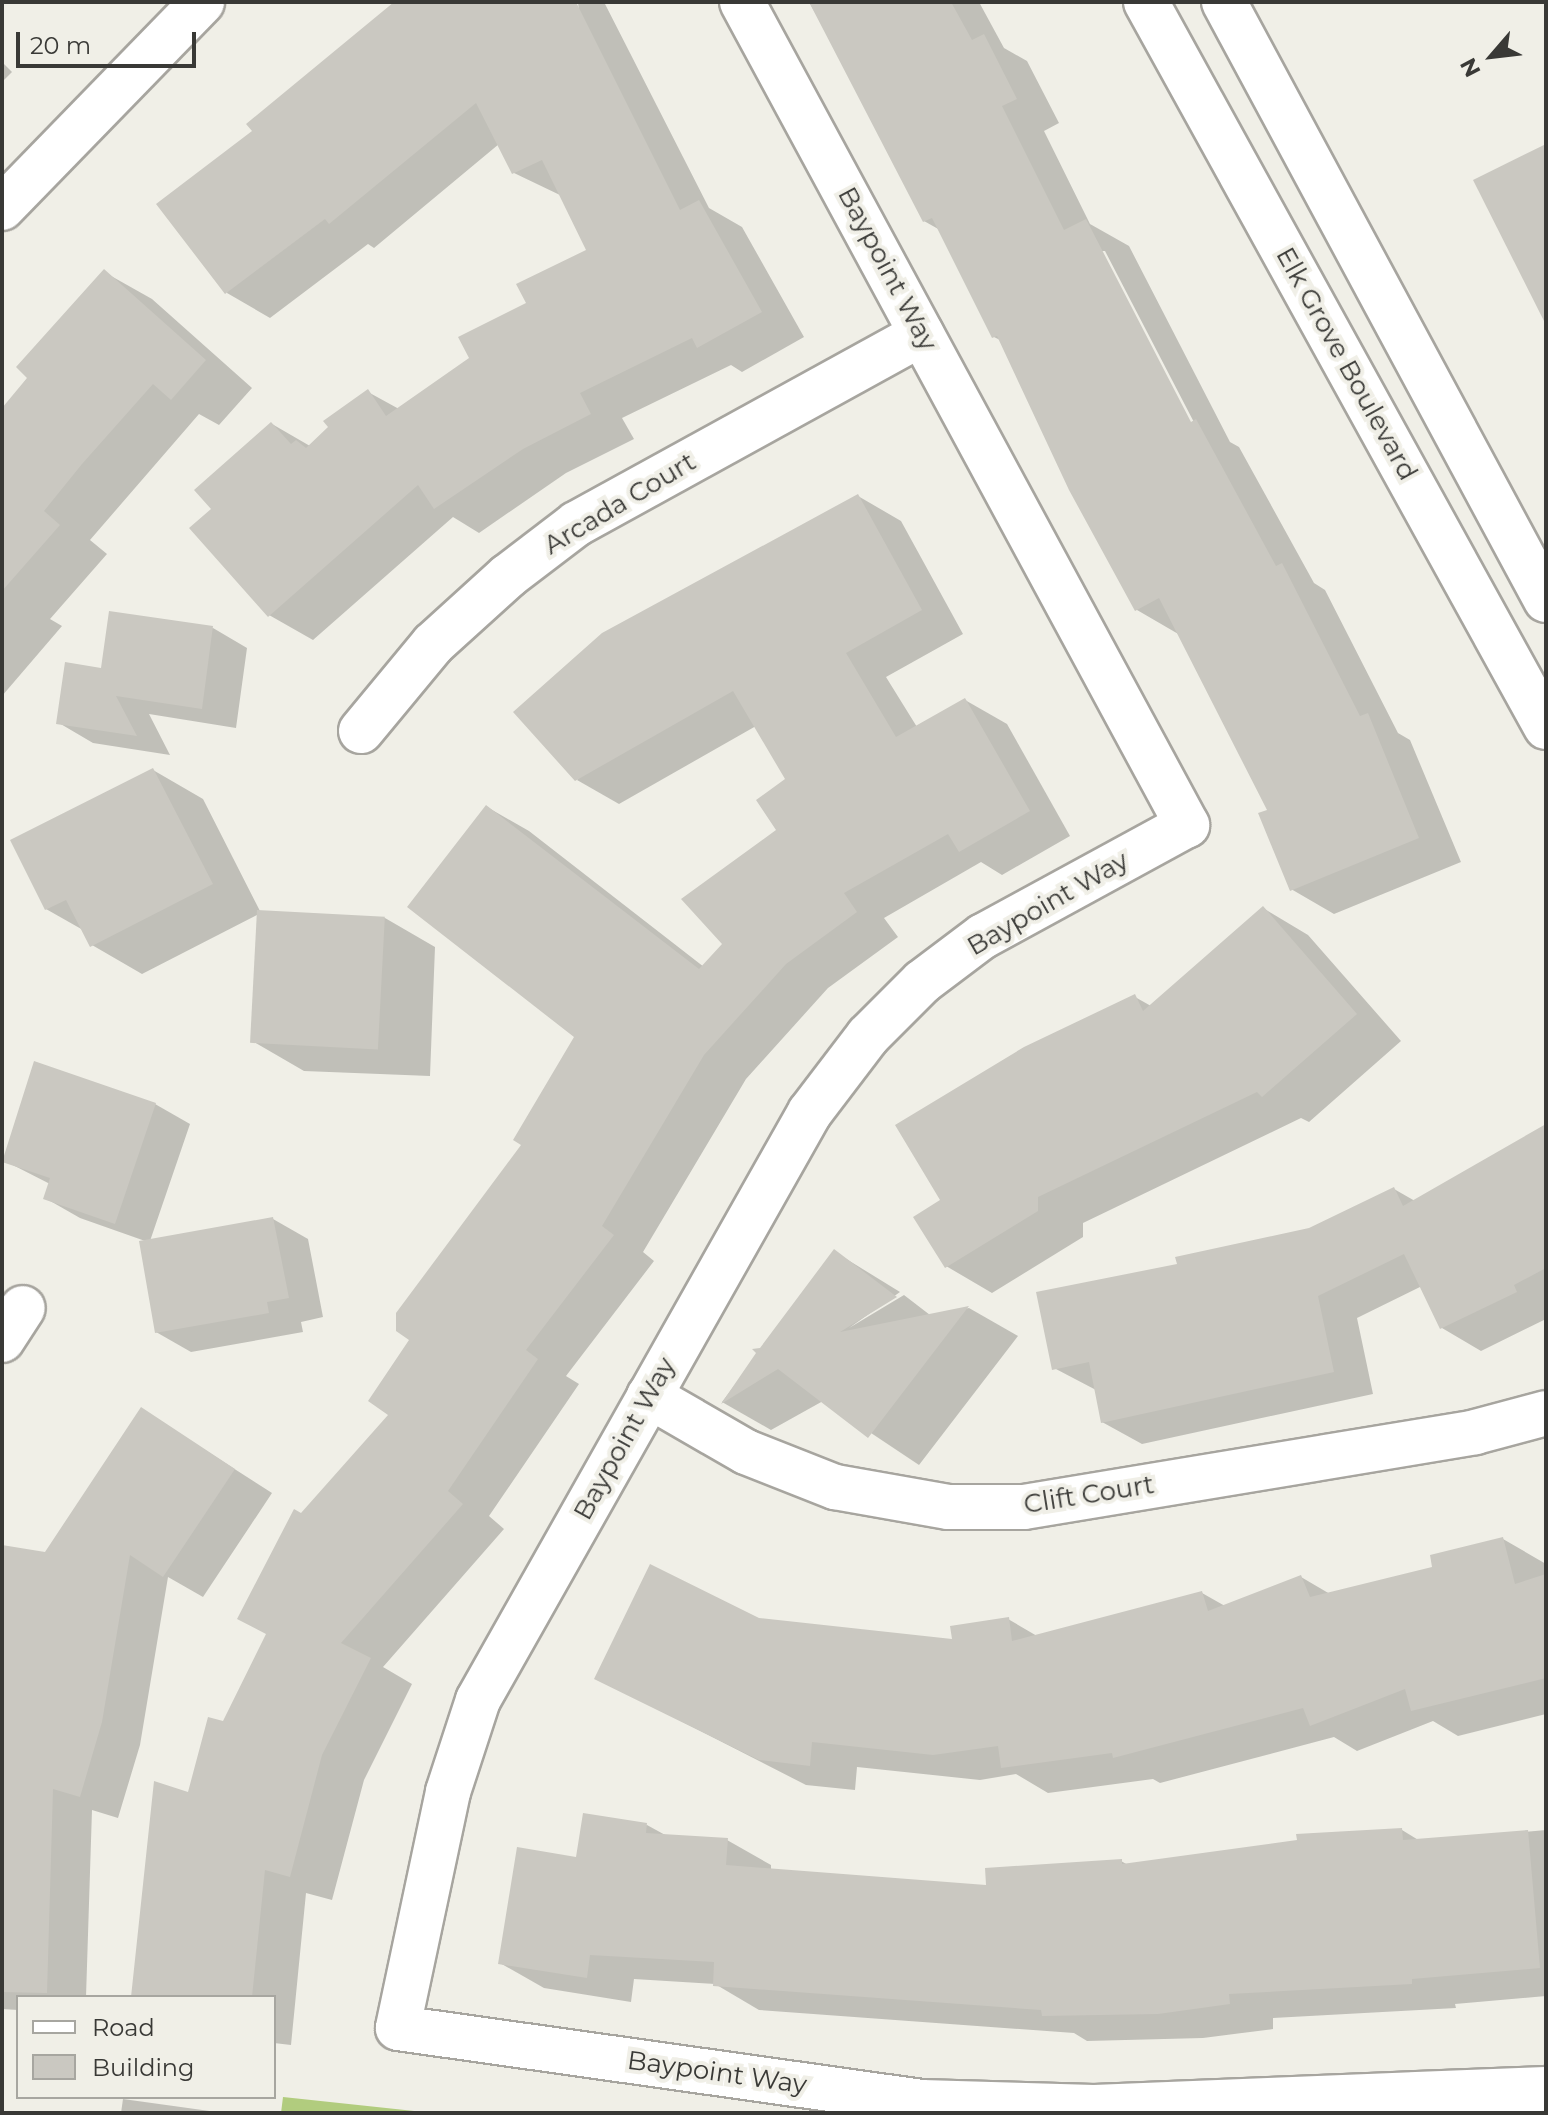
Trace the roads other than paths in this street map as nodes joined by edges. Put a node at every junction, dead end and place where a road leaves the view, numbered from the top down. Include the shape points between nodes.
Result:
1 (202, 2) edge
2 (742, 2) edge
3 (1146, 2) edge
4 (1224, 2) edge
5 (2, 208) edge
6 (921, 334) junction
7 (1546, 600) edge
8 (1546, 727) edge
9 (361, 731) dead end
10 (649, 1396) junction
11 (1546, 1413) edge
12 (1546, 2089) edge
13 (1476, 2102) edge
14 (923, 2108) edge

1 - 5 street
2 - 6 street, Baypoint Way
3 - 8 street, Elk Grove Boulevard
4 - 7 street
6 - 9 street, Arcada Court via 576,524 433,644
6 - 10 street, Baypoint Way via 1187,825 983,936 922,982 868,1036 810,1112
10 - 11 street, Clift Court via 746,1452 835,1487 948,1507 1024,1507 1475,1432
10 - 14 street, Baypoint Way via 478,1700 448,1792 398,2028
12 - 13 street, Baypoint Way
13 - 14 street, Baypoint Way

